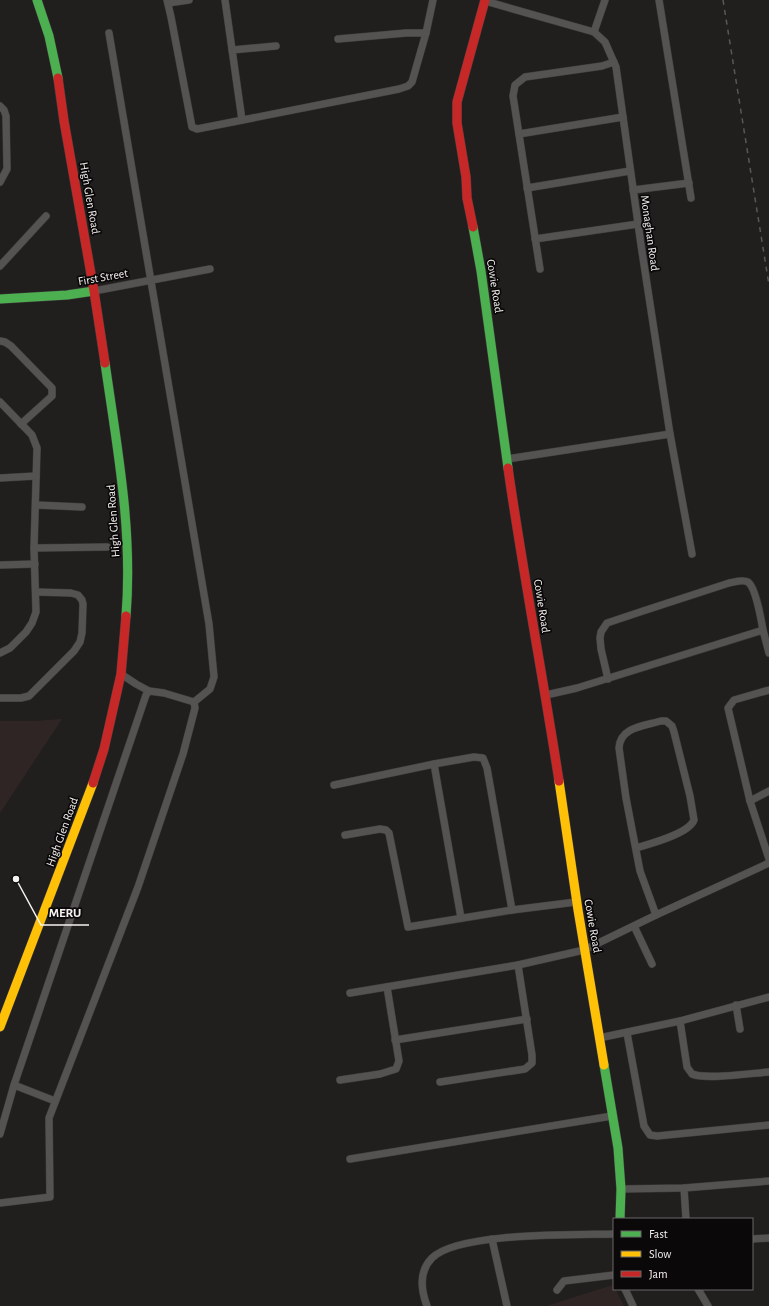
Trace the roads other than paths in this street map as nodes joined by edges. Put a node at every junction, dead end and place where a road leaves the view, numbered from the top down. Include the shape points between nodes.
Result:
1 (37, 0) edge
2 (189, 0) edge
3 (225, 0) edge
4 (433, 0) edge
5 (605, 0) edge
6 (659, 0) edge
7 (485, 1) edge
8 (167, 2) edge
9 (594, 32) junction
10 (109, 33) dead end
11 (426, 33) junction
12 (338, 39) dead end
13 (276, 46) dead end
14 (232, 50) junction
15 (614, 62) junction
16 (0, 106) edge
17 (623, 116) junction
18 (242, 120) junction
19 (519, 134) junction
20 (630, 171) junction
21 (0, 182) edge
22 (689, 183) junction
23 (527, 188) junction
24 (633, 190) junction
25 (691, 198) dead end
26 (46, 216) dead end
27 (638, 224) junction
28 (535, 239) junction
29 (0, 266) edge
30 (540, 269) dead end
31 (210, 270) dead end
32 (151, 280) junction
33 (94, 291) junction
34 (0, 299) edge
35 (0, 341) edge
36 (0, 402) edge
37 (22, 424) junction
38 (670, 434) junction
39 (507, 459) junction
40 (36, 476) junction
41 (0, 478) edge
42 (36, 505) junction
43 (82, 507) dead end
44 (108, 547) dead end
45 (34, 548) junction
46 (692, 554) dead end
47 (35, 564) junction
48 (0, 565) edge
49 (36, 592) junction
50 (763, 630) junction
51 (0, 653) edge
52 (769, 653) edge
53 (121, 674) junction
54 (608, 679) junction
55 (769, 690) edge
56 (149, 691) junction
57 (546, 695) junction
58 (0, 698) edge
59 (194, 702) junction
60 (434, 764) junction
61 (334, 785) dead end
62 (769, 791) edge
63 (750, 800) junction
64 (345, 835) dead end
65 (636, 848) junction
66 (769, 859) edge
67 (769, 863) edge
68 (576, 902) junction
69 (512, 910) junction
70 (656, 915) junction
71 (462, 918) junction
72 (634, 926) junction
73 (584, 950) junction
74 (652, 964) dead end
75 (518, 965) junction
76 (387, 987) junction
77 (350, 993) dead end
78 (769, 997) edge
79 (736, 1005) junction
80 (527, 1019) junction
81 (680, 1021) junction
82 (0, 1027) edge
83 (740, 1029) dead end
84 (627, 1033) junction
85 (599, 1038) junction
86 (395, 1040) junction
87 (769, 1072) edge
88 (340, 1080) dead end
89 (440, 1082) dead end
90 (14, 1085) junction
91 (55, 1101) junction
92 (612, 1116) junction
93 (769, 1125) edge
94 (0, 1134) edge
95 (350, 1159) dead end
96 (769, 1181) edge
97 (684, 1188) junction
98 (621, 1189) junction
99 (0, 1202) edge
100 (620, 1218) edge
101 (686, 1218) edge
102 (613, 1234) edge
103 (769, 1238) edge
104 (492, 1239) junction
105 (753, 1239) edge
106 (613, 1275) edge
107 (557, 1290) dead end
108 (625, 1290) edge
109 (699, 1290) edge
110 (427, 1306) edge
111 (507, 1306) edge
112 (633, 1306) edge
113 (708, 1306) edge

1 - 33 street, High Glen Road via 55,60
2 - 8 street
3 - 14 street
4 - 11 street
5 - 9 street
6 - 22 street
7 - 9 street
7 - 39 street, Cowie Road via 472,41 456,115
8 - 18 street via 192,127 199,129
9 - 15 street, Monaghan Road via 605,42
10 - 32 street
11 - 12 street
11 - 18 street via 412,82 408,86
13 - 14 street
14 - 18 street
15 - 17 street, Monaghan Road
15 - 19 street via 525,77 515,85 513,96
16 - 21 street via 6,116 7,169
17 - 19 street
17 - 20 street, Monaghan Road
19 - 23 street
20 - 23 street
20 - 24 street, Monaghan Road
22 - 24 street
22 - 25 street
23 - 28 street
24 - 27 street, Monaghan Road
26 - 29 street
27 - 28 street
27 - 38 street, Monaghan Road
28 - 30 street
31 - 32 street, First Street
32 - 33 street, First Street
32 - 59 street via 210,631 214,677 210,689
33 - 34 street, First Street
33 - 53 street, High Glen Road via 121,471 128,542 128,602
35 - 37 street via 10,346 52,388 52,396
36 - 37 street
37 - 40 street via 36,442
38 - 39 street
38 - 46 street, Monaghan Road
39 - 57 street, Cowie Road
40 - 41 street
40 - 42 street
42 - 43 street
42 - 45 street
44 - 45 street
45 - 47 street
47 - 48 street
47 - 49 street
49 - 51 street via 36,612 32,623 15,645
49 - 58 street via 71,593 81,597 83,604 80,642 29,696 18,699
50 - 52 street
50 - 54 street
50 - 54 street via 751,586 745,581 730,583 607,624 600,638
53 - 56 street
53 - 82 street, High Glen Road via 96,776
54 - 57 street
55 - 63 street via 734,700 728,708
56 - 59 street
56 - 90 street
57 - 68 street, Cowie Road
59 - 91 street via 195,708 184,754 138,887
60 - 61 street
60 - 69 street via 474,757 484,758
60 - 71 street
62 - 63 street
63 - 66 street
64 - 71 street via 380,829 389,833 408,927
65 - 65 street via 621,767 619,741 632,730 666,721 674,732 694,820 686,830
65 - 70 street via 644,884
67 - 70 street
68 - 69 street
68 - 73 street, Cowie Road
69 - 71 street
70 - 72 street
72 - 73 street
72 - 74 street
73 - 75 street
73 - 85 street, Cowie Road
75 - 76 street
75 - 80 street
76 - 77 street
76 - 86 street
78 - 79 street
79 - 81 street
79 - 83 street
80 - 86 street
80 - 89 street via 532,1063 525,1069
81 - 84 street
81 - 87 street via 687,1067 692,1074 718,1076
84 - 85 street
84 - 93 street via 643,1121 650,1135
85 - 92 street, Cowie Road
86 - 88 street via 400,1061 396,1069
90 - 91 street
90 - 94 street
91 - 99 street via 49,1118 50,1197
92 - 95 street
92 - 98 street, Cowie Road via 618,1148
96 - 97 street
97 - 98 street
97 - 101 street
98 - 100 street, Cowie Road
102 - 104 street via 532,1235
103 - 105 street
104 - 110 street via 458,1244 433,1257 423,1274 423,1295
104 - 111 street
106 - 107 street via 564,1282
108 - 112 street
109 - 113 street

